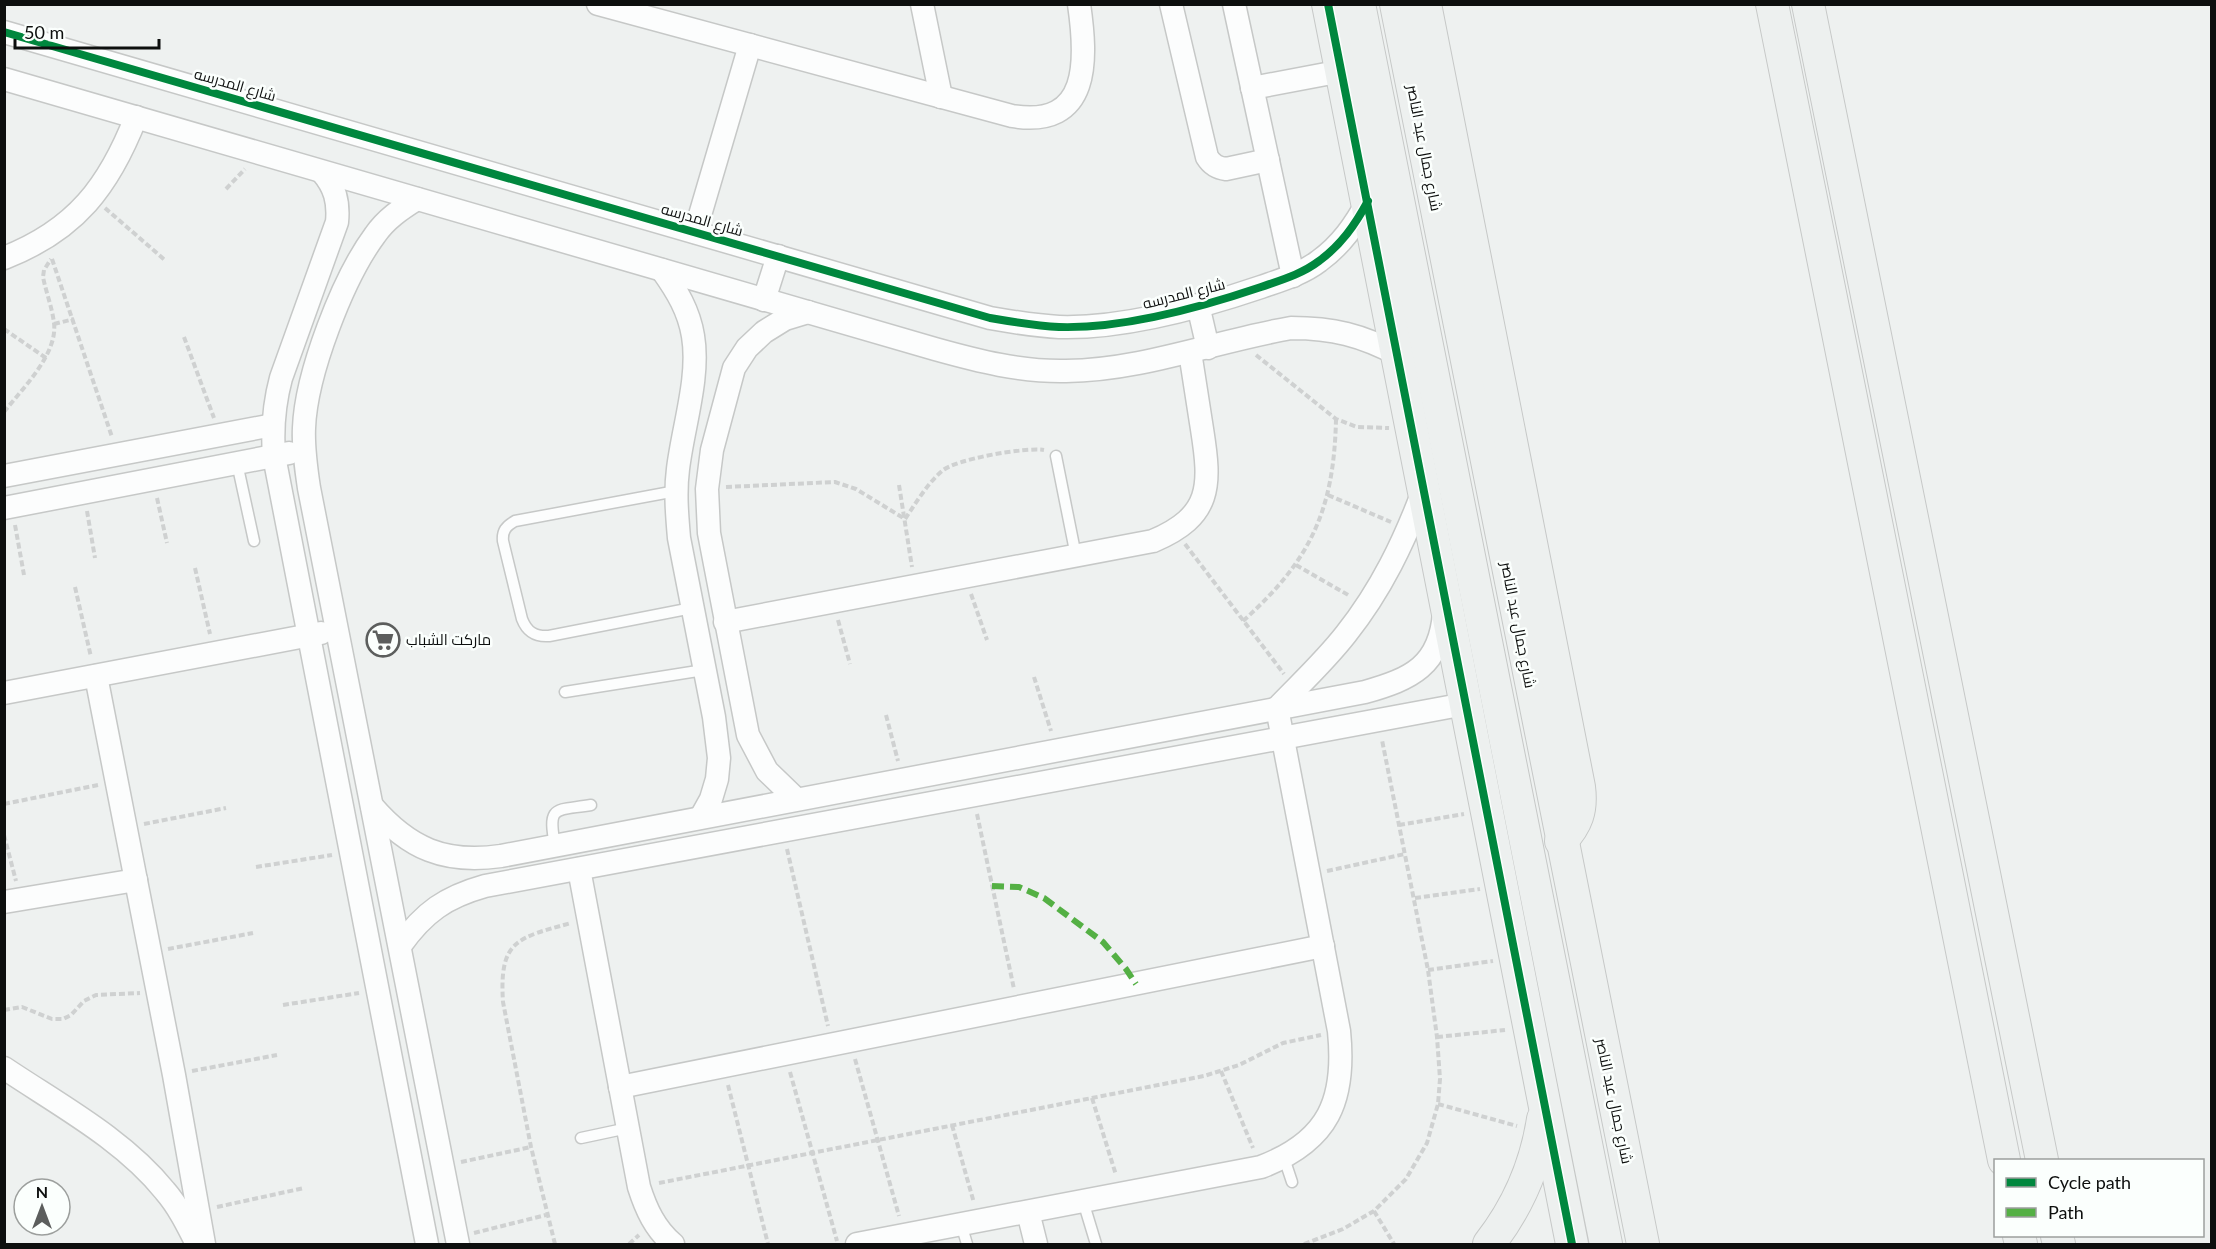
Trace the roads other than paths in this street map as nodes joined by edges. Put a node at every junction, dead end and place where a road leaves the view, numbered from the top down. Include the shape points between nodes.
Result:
1 (598, 4) edge
2 (922, 4) edge
3 (1079, 4) edge
4 (1171, 4) edge
5 (1234, 4) edge
6 (1328, 4) edge
7 (1359, 4) edge
8 (1396, 4) edge
9 (1425, 4) edge
10 (1772, 4) edge
11 (1808, 4) edge
12 (4, 32) edge
13 (750, 45) junction
14 (1342, 71) junction
15 (4, 79) edge
16 (1252, 88) junction
17 (941, 98) junction
18 (136, 117) junction
19 (1268, 160) junction
20 (322, 172) junction
21 (417, 199) junction
22 (1368, 201) junction
23 (695, 232) junction
24 (778, 256) junction
25 (4, 258) edge
26 (662, 270) junction
27 (1293, 276) junction
28 (764, 300) junction
29 (1198, 305) junction
30 (807, 312) junction
31 (1199, 350) junction
32 (1399, 355) junction
33 (1480, 356) junction
34 (273, 425) junction
35 (304, 450) junction
36 (274, 456) junction
37 (1056, 456) road end
38 (237, 463) junction
39 (4, 476) edge
40 (1425, 484) junction
41 (676, 491) junction
42 (8, 507) edge
43 (254, 542) dead end
44 (1076, 556) junction
45 (1445, 594) junction
46 (692, 609) junction
47 (725, 622) junction
48 (338, 630) junction
49 (308, 636) junction
50 (704, 670) junction
51 (96, 676) junction
52 (565, 692) dead end
53 (4, 693) edge
54 (1465, 704) junction
55 (1277, 708) junction
56 (1283, 738) junction
57 (796, 799) junction
58 (591, 804) dead end
59 (372, 806) junction
60 (701, 817) junction
61 (555, 845) junction
62 (501, 855) junction
63 (579, 869) junction
64 (136, 880) junction
65 (507, 883) junction
66 (13, 901) edge
67 (400, 946) junction
68 (1323, 946) junction
69 (2002, 960) junction
70 (1966, 968) junction
71 (1595, 1010) junction
72 (1563, 1029) junction
73 (4, 1068) edge
74 (620, 1087) junction
75 (1543, 1120) junction
76 (628, 1128) junction
77 (581, 1137) dead end
78 (1284, 1158) junction
79 (2004, 1159) edge
80 (2042, 1159) edge
81 (1292, 1182) dead end
82 (1083, 1201) junction
83 (1028, 1212) junction
84 (969, 1230) edge
85 (457, 1241) edge
86 (197, 1245) edge
87 (204, 1245) edge
88 (426, 1245) edge
89 (673, 1245) edge
90 (857, 1245) edge
91 (1036, 1245) edge
92 (1096, 1245) edge
93 (1489, 1245) edge
94 (1572, 1245) edge
95 (1606, 1245) edge
96 (1643, 1245) edge

1 - 13 street
2 - 17 street
3 - 17 street via 1084,39 1082,78 1063,107 1047,116 1029,119
4 - 19 street via 1210,163 1226,169
5 - 16 street
6 - 14 main road
7 - 72 main road
8 - 33 main road, شارع جمال عبد الناصر
9 - 33 main road
10 - 70 main road
11 - 69 main road
12 - 23 street, شارع المدرسه
13 - 17 street
13 - 23 street
14 - 16 street
14 - 22 main road
15 - 18 street
16 - 19 street
18 - 20 street
18 - 25 street via 110,174 93,198 38,243
19 - 27 street
20 - 21 street
20 - 34 street via 336,195 337,222 281,378
21 - 26 street
21 - 35 street via 393,215 374,236 345,289 310,387
22 - 27 street, شارع المدرسه via 1338,246
22 - 32 main road
23 - 24 street, شارع المدرسه
24 - 28 street
24 - 29 street, شارع المدرسه via 990,318 1029,325 1089,327
26 - 28 street
26 - 41 street via 684,306 693,338 694,362
27 - 29 street, شارع المدرسه
28 - 30 street
29 - 31 street
30 - 31 street via 967,358 1038,370 1118,367
30 - 47 street via 764,332 747,348 734,368 712,450 707,489 709,533
31 - 32 street via 1291,328 1319,328 1374,342
31 - 44 street via 1208,478 1202,501 1190,520 1175,532 1153,541
32 - 40 main road
33 - 71 main road, شارع جمال عبد الناصر via 1561,841
34 - 36 street
34 - 39 street
35 - 36 street
35 - 48 street
36 - 38 street
36 - 49 street
37 - 44 lane
38 - 42 street
38 - 43 lane
40 - 45 main road
40 - 55 street via 1409,530 1367,606
41 - 46 street via 679,538
41 - 46 lane via 515,521 506,527 503,542 522,619 535,635 549,636
44 - 47 street
45 - 54 main road
45 - 55 street via 1443,628 1437,648 1409,677 1365,692
46 - 50 street
47 - 57 street via 748,735 767,771
48 - 49 street
48 - 59 street
49 - 51 street
49 - 88 street
50 - 52 lane
50 - 60 street via 719,758 714,789
51 - 53 street
51 - 64 street
54 - 56 street
54 - 75 main road via 1530,1027
55 - 56 street
55 - 57 street
56 - 63 street
56 - 68 street
57 - 60 street
58 - 61 lane via 554,813 550,823
59 - 62 street via 407,840 429,851 477,859
59 - 67 street
60 - 61 street
61 - 62 street
62 - 65 street via 499,873
63 - 65 street
63 - 74 street
64 - 66 street
64 - 87 street
65 - 67 street via 465,892 445,901 412,928
67 - 85 street
68 - 74 street
68 - 78 street via 1339,1031 1340,1081 1334,1104 1321,1126 1305,1144
69 - 70 main road
69 - 80 main road
70 - 79 main road
71 - 72 main road via 1570,1013 1564,1019
71 - 96 main road, شارع جمال عبد الناصر
72 - 95 main road
73 - 86 street via 103,1134 147,1171 182,1215
74 - 76 street
75 - 93 main road via 1530,1172 1513,1209
75 - 94 main road
76 - 77 lane
76 - 89 street via 644,1205
78 - 81 lane
78 - 82 street via 1261,1167
82 - 83 street
82 - 92 lane
83 - 84 street
83 - 91 street
84 - 90 street via 904,1235

